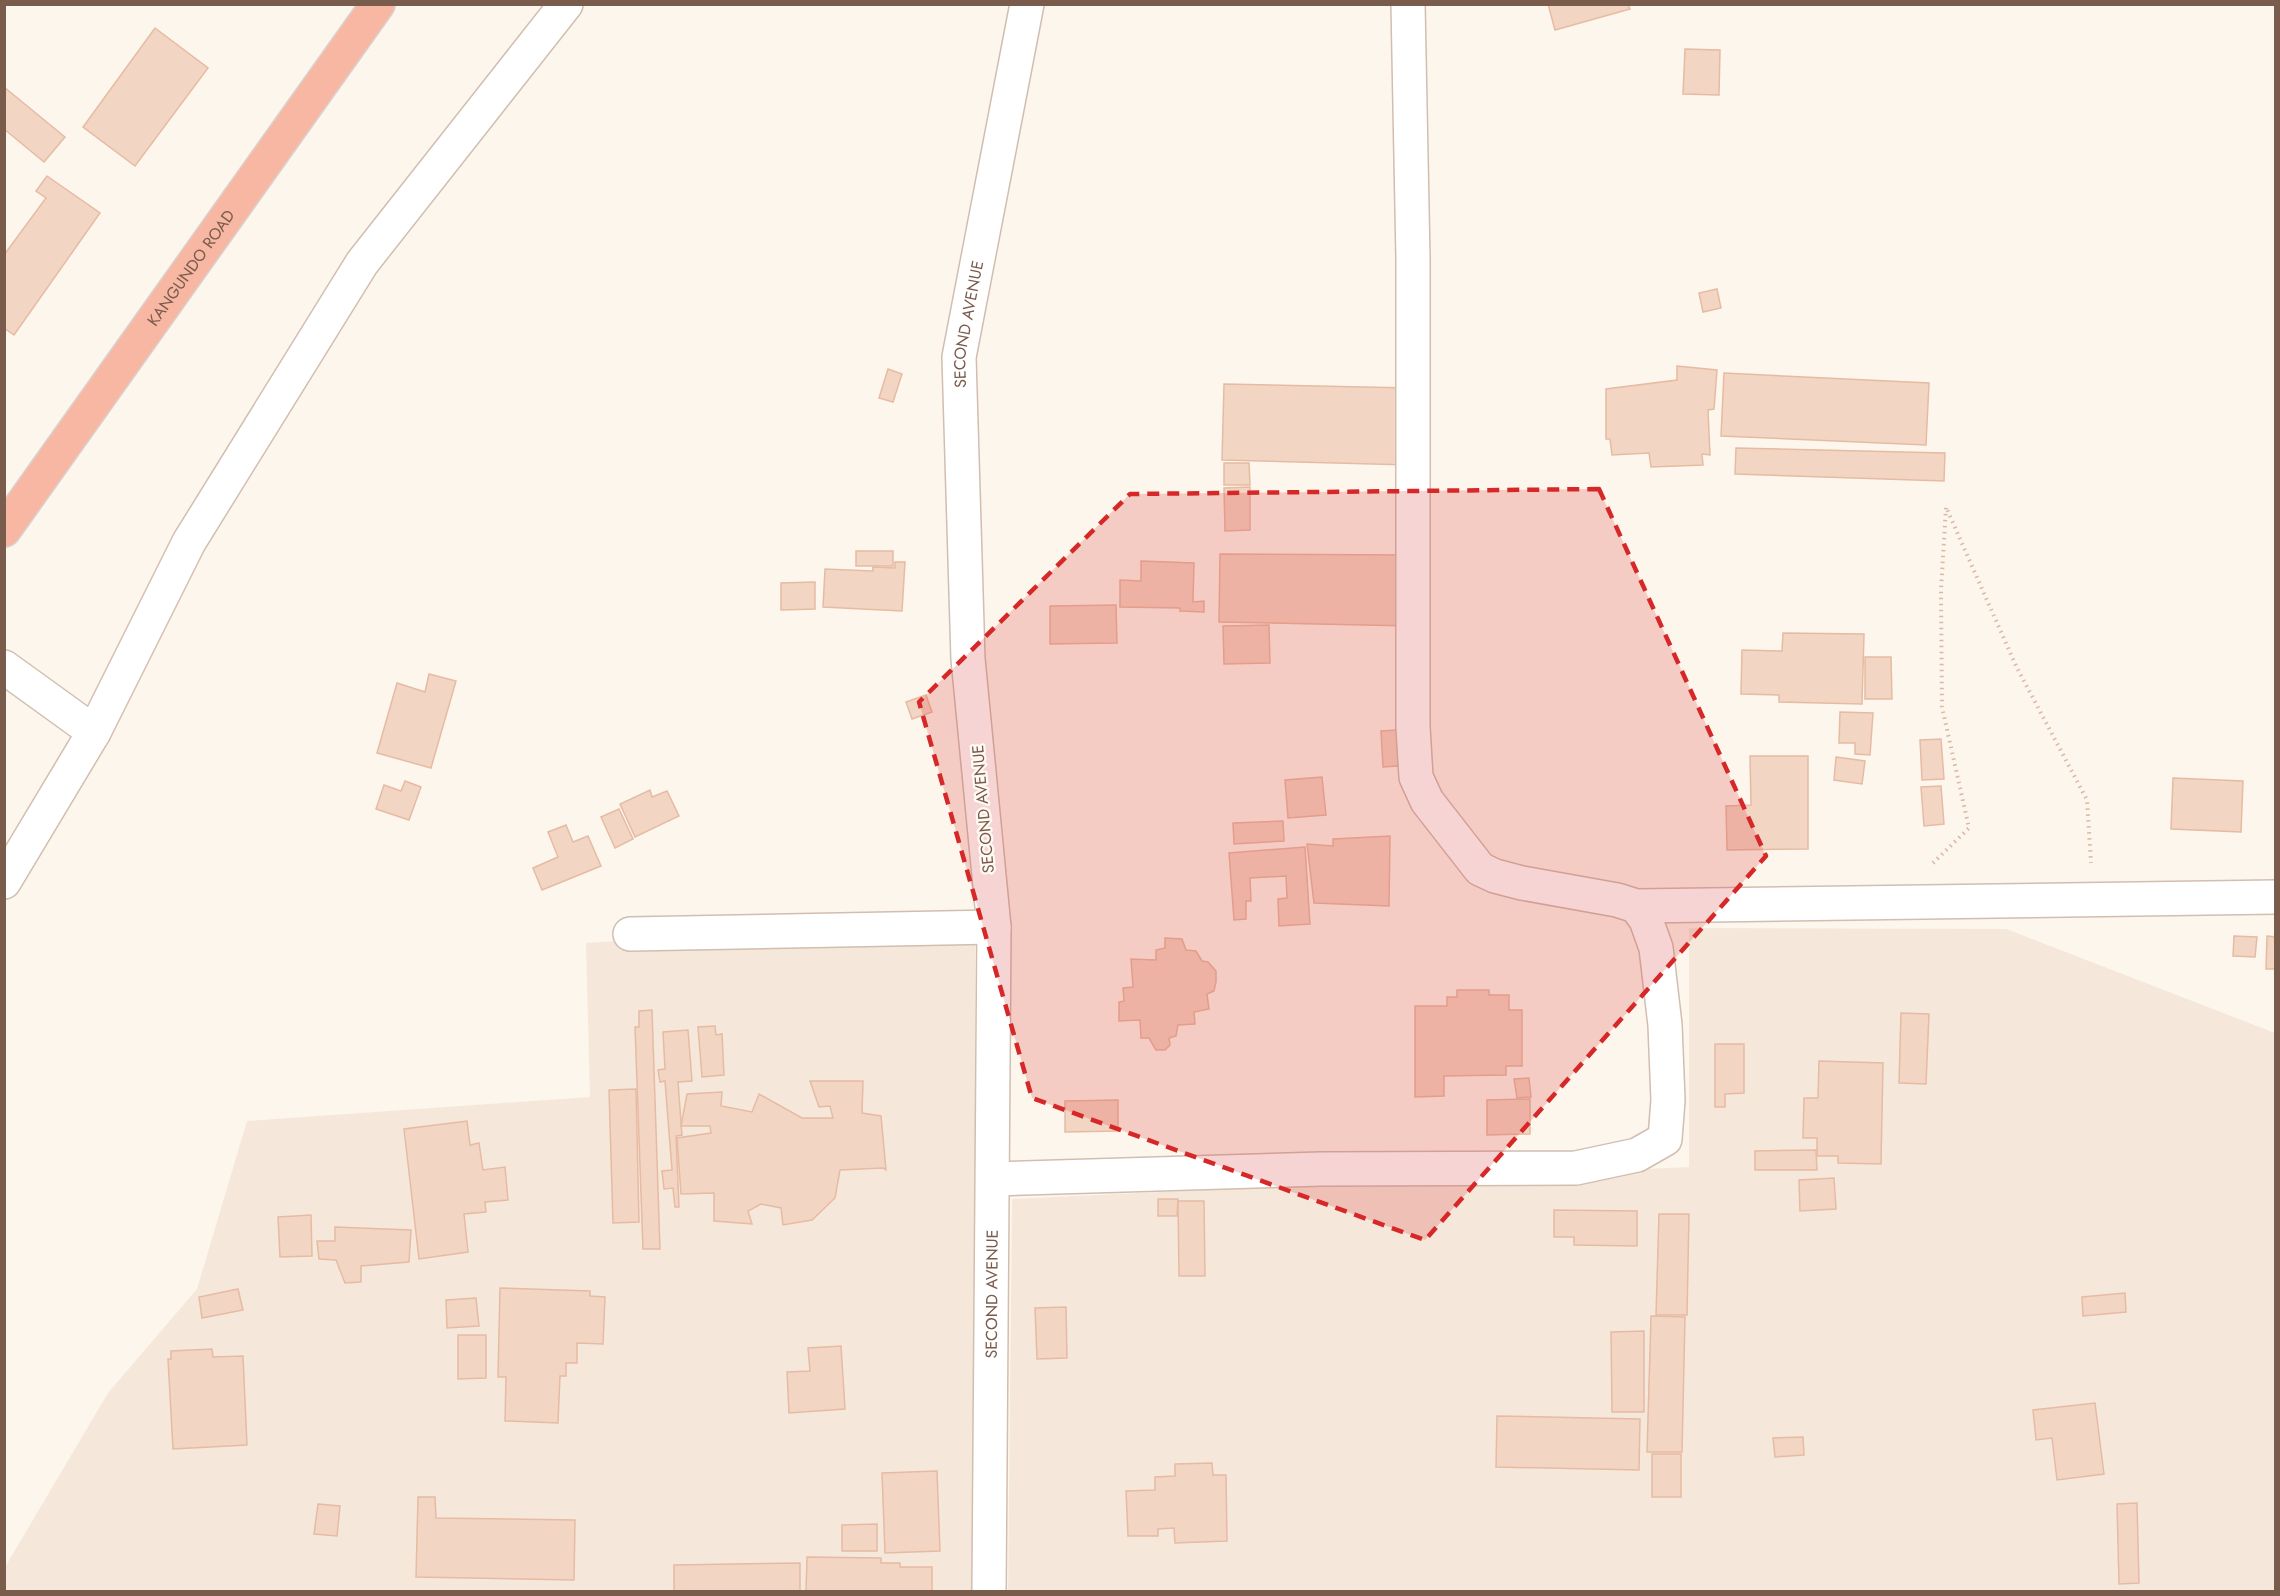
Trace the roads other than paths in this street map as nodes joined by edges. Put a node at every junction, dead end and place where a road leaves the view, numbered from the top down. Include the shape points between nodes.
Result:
1 (378, 4) edge
2 (566, 4) edge
3 (1408, 4) edge
4 (1024, 18) edge
5 (4, 530) edge
6 (4, 667) edge
7 (94, 732) junction
8 (4, 882) edge
9 (2276, 897) edge
10 (1636, 906) junction
11 (994, 927) junction
12 (630, 934) dead end
13 (993, 1179) junction
14 (989, 1592) edge

1 - 5 highway, KANGUNDO ROAD
2 - 7 street via 362,263 189,542
3 - 10 street via 1416,777 1427,801 1480,869 1513,881
4 - 11 street, SECOND AVENUE via 959,357 968,659
6 - 7 street
7 - 8 street
9 - 10 street
10 - 13 street via 1646,920 1656,948 1668,1100 1665,1139 1637,1155 1576,1168 1322,1169
11 - 12 street
11 - 13 street, SECOND AVENUE
13 - 14 street, SECOND AVENUE

